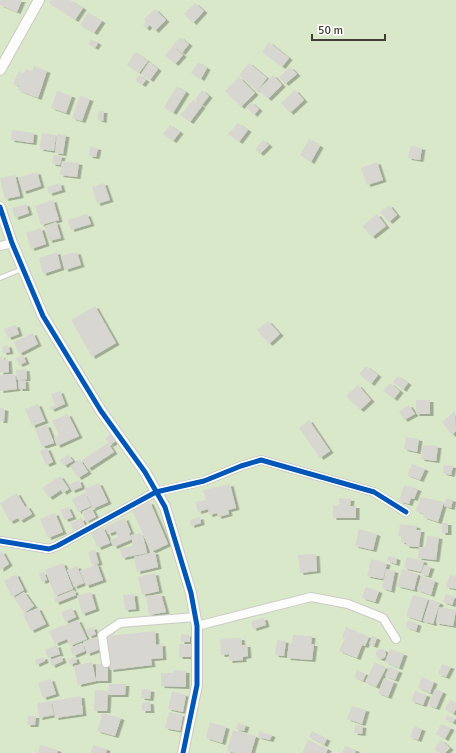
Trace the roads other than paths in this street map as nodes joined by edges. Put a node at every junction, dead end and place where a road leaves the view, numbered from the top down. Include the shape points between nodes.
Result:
1 (37, 0) edge
2 (0, 70) edge
3 (0, 207) edge
4 (12, 244) junction
5 (0, 246) edge
6 (23, 269) junction
7 (0, 278) edge
8 (156, 492) junction
9 (406, 512) dead end
10 (0, 542) edge
11 (196, 622) junction
12 (396, 639) dead end
13 (106, 663) dead end
14 (183, 753) edge

1 - 2 street
3 - 4 street
4 - 5 street
4 - 6 street
6 - 7 lane
6 - 8 street via 43,316 101,411 145,472
8 - 9 street via 204,481 261,460 374,492
8 - 10 street via 53,548
8 - 11 street via 165,507 191,593
11 - 12 street via 311,597 348,604 383,618
11 - 13 street via 120,623 102,635
11 - 14 street via 197,685

